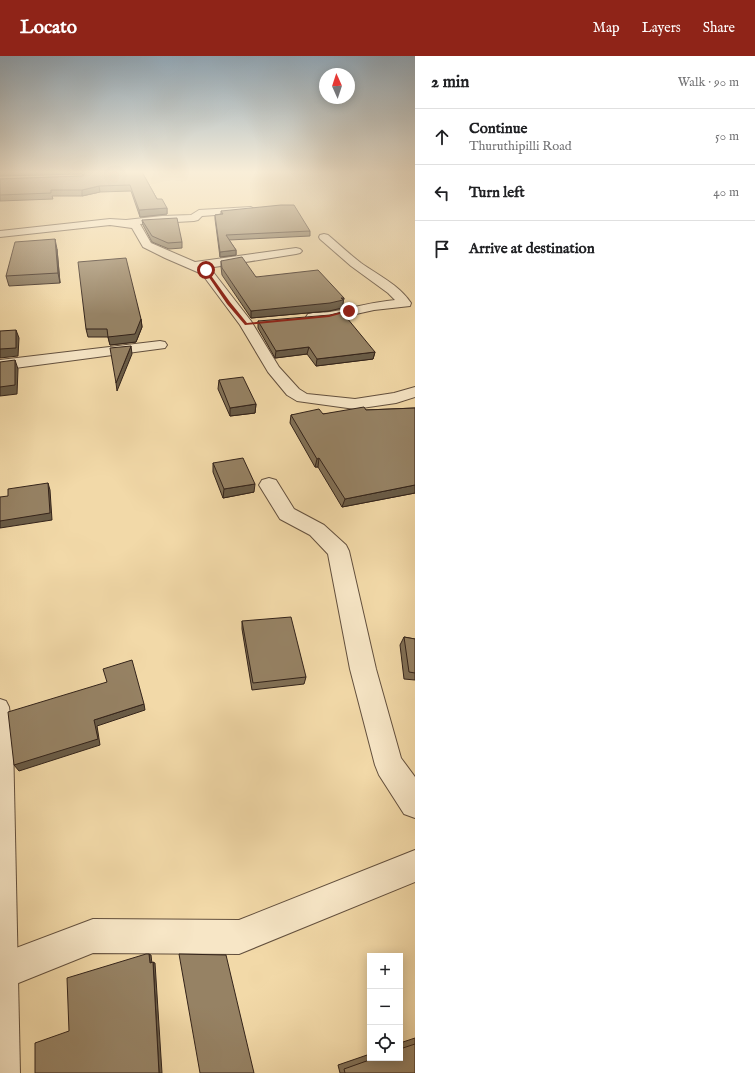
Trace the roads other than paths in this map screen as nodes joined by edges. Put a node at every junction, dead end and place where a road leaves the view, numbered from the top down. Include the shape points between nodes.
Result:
1 (158, 219) edge
2 (126, 223) junction
3 (0, 234) edge
4 (324, 237) dead end
5 (296, 251) dead end
6 (195, 266) junction
7 (304, 318) edge
8 (160, 345) dead end
9 (0, 365) edge
10 (415, 392) edge
11 (269, 485) dead end
12 (0, 707) edge
13 (415, 803) edge
14 (415, 866) edge
15 (6, 970) junction
16 (7, 1073) edge

1 - 2 street
2 - 3 street via 110,222
2 - 6 street via 136,226 147,245
4 - 7 street via 405,303
5 - 6 street
6 - 10 street via 206,270 229,303 252,324 273,369 293,392 303,398 355,404 396,398
8 - 9 street
11 - 13 street via 287,514 317,530 338,551 363,668 389,765
12 - 15 lane via 4,740
14 - 15 street via 239,937 93,936
15 - 16 lane

